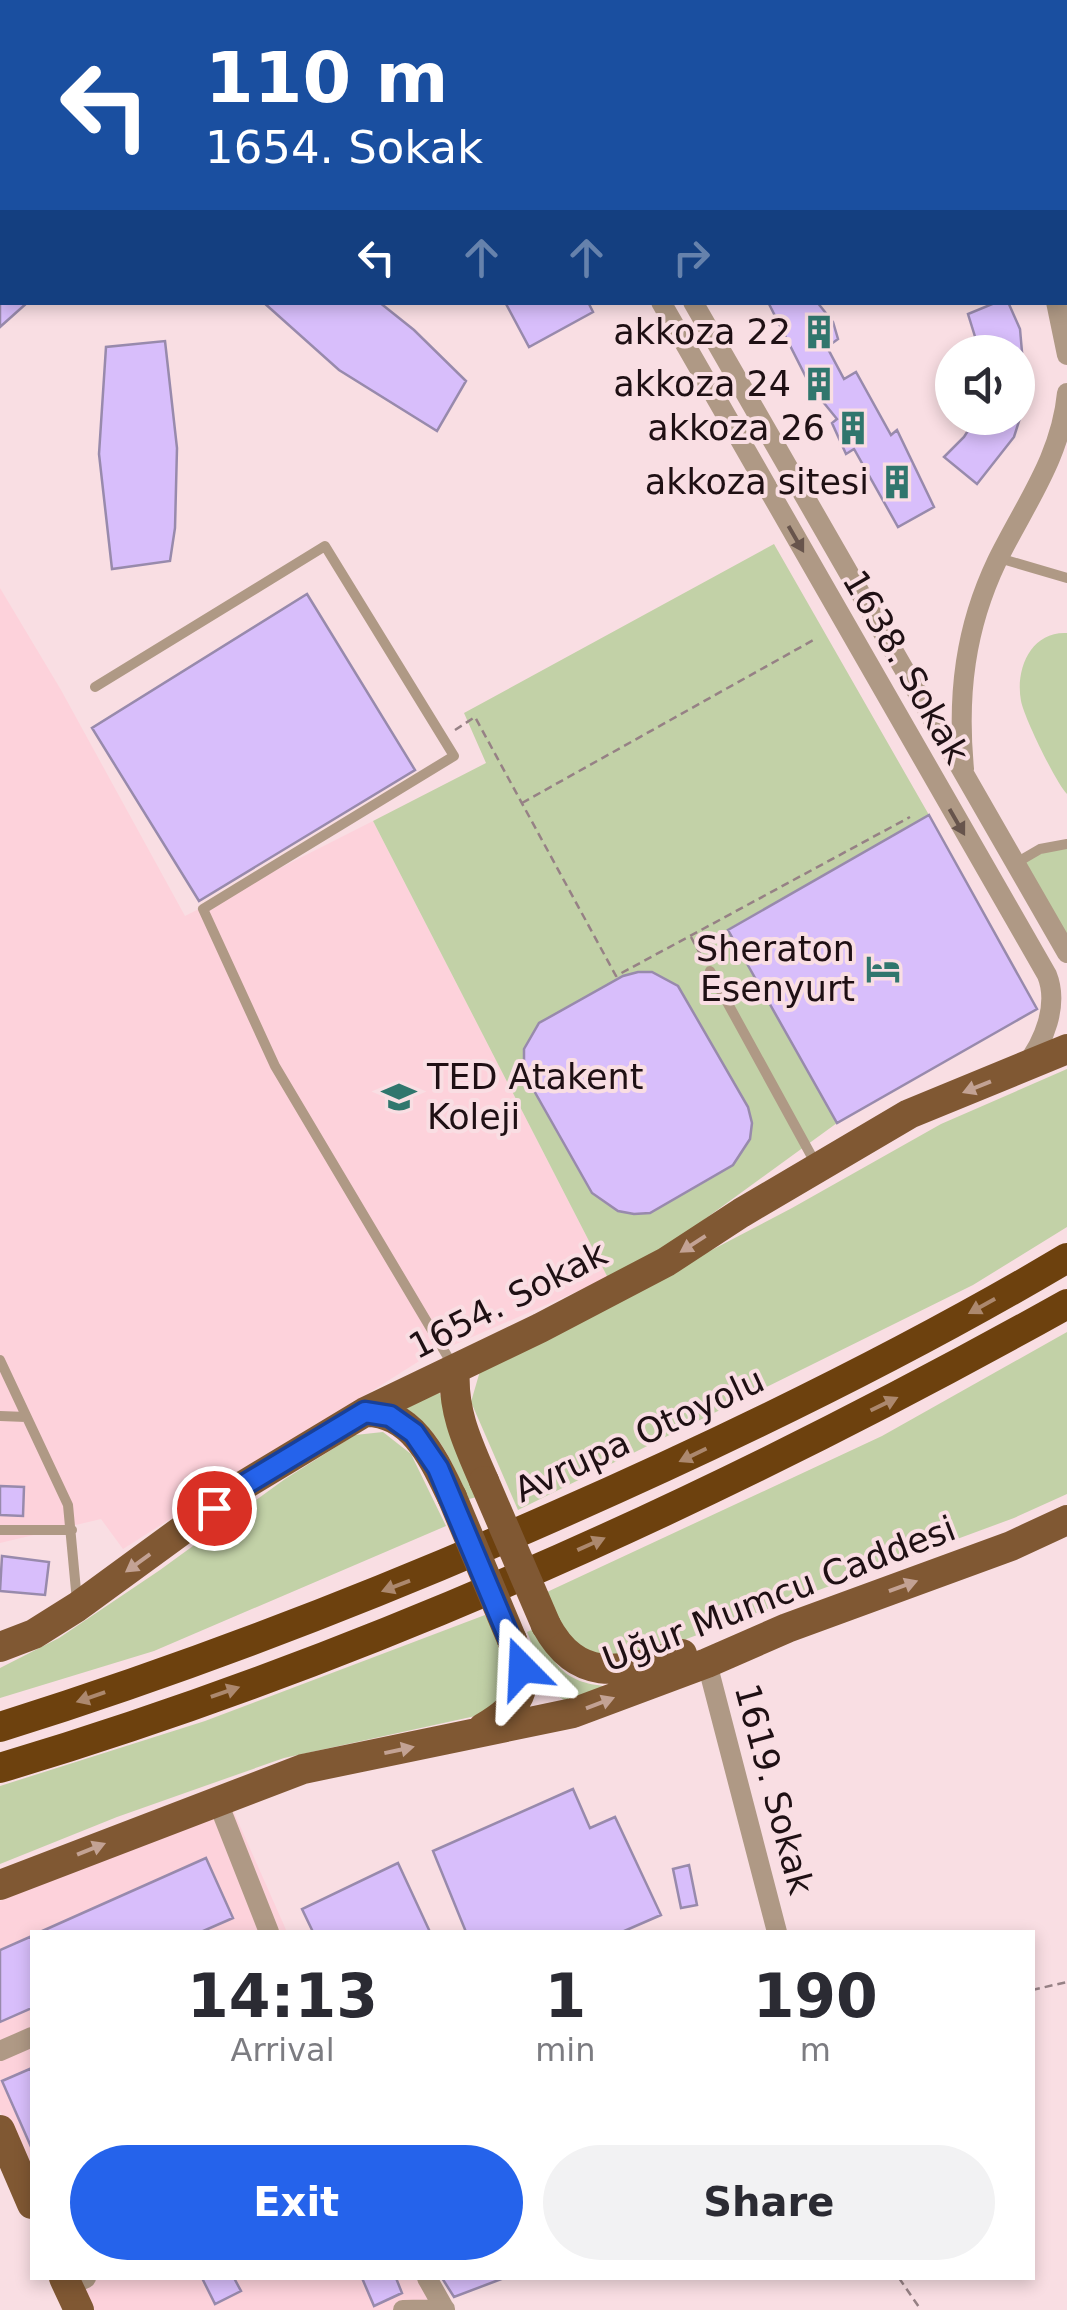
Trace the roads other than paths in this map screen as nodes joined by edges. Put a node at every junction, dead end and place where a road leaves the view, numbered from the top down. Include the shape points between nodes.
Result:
1 (664, 305) edge
2 (695, 305) edge
3 (1065, 327) edge
4 (1067, 356) edge
5 (1067, 393) edge
6 (1064, 432) edge
7 (998, 558) junction
8 (1067, 578) edge
9 (94, 687) dead end
10 (965, 776) junction
11 (1067, 844) edge
12 (1016, 863) junction
13 (1067, 952) edge
14 (710, 970) road end
15 (1067, 1049) edge
16 (1024, 1068) junction
17 (818, 1166) junction
18 (1067, 1258) edge
19 (1067, 1304) edge
20 (0, 1360) edge
21 (455, 1370) junction
22 (365, 1412) junction
23 (0, 1416) edge
24 (26, 1417) junction
25 (1067, 1520) edge
26 (0, 1530) edge
27 (72, 1530) junction
28 (77, 1606) junction
29 (787, 1628) junction
30 (0, 1646) edge
31 (707, 1663) junction
32 (0, 1727) edge
33 (472, 1734) junction
34 (0, 1768) edge
35 (217, 1800) junction
36 (0, 1885) edge
37 (268, 1930) edge
38 (776, 1930) edge
39 (30, 2038) edge
40 (0, 2051) edge
41 (0, 2130) edge
42 (28, 2184) edge
43 (429, 2280) edge
44 (403, 2310) edge
45 (445, 2310) edge

1 -> 16 street, 1638. Sokak via 1047,975 1051,1007
2 - 10 street, 1638. Sokak
3 - 4 street
5 - 6 street
6 - 7 street
7 - 8 lane
7 - 10 street via 964,661
9 - 21 lane via 325,546 454,756 203,909 275,1066
10 - 12 street, 1638. Sokak
11 - 12 lane
12 - 13 street, 1638. Sokak
14 - 17 lane
15 - 16 main road, 1654. Sokak
16 -> 17 main road, 1654. Sokak via 909,1114
17 -> 21 main road, 1654. Sokak via 666,1262
18 -> 32 highway, Avrupa Otoyolu via 856,1374 618,1489 389,1588
34 -> 19 highway via 432,1614 906,1394
20 - 24 lane
21 - 22 main road, 1654. Sokak
21 - 29 main road, bridge via 458,1414 484,1481 546,1625 572,1658 614,1670
22 -> 28 main road, 1654. Sokak via 244,1485
22 - 33 main road, bridge via 390,1416 414,1433 438,1468 524,1676 520,1695 502,1716
23 - 24 lane
24 - 27 lane via 68,1506
29 -> 25 main road, Uğur Mumcu Caddesi
26 - 27 lane
27 - 28 lane
28 - 30 main road, 1654. Sokak via 34,1634
29 - 31 main road, Uğur Mumcu Caddesi
33 -> 31 main road, Uğur Mumcu Caddesi via 573,1713
31 - 38 street, 1619. Sokak
35 -> 33 main road, Uğur Mumcu Caddesi via 303,1769
36 -> 35 main road, Uğur Mumcu Caddesi
35 - 37 street
39 - 40 street
41 - 42 main road
43 - 45 street
44 - 45 street

